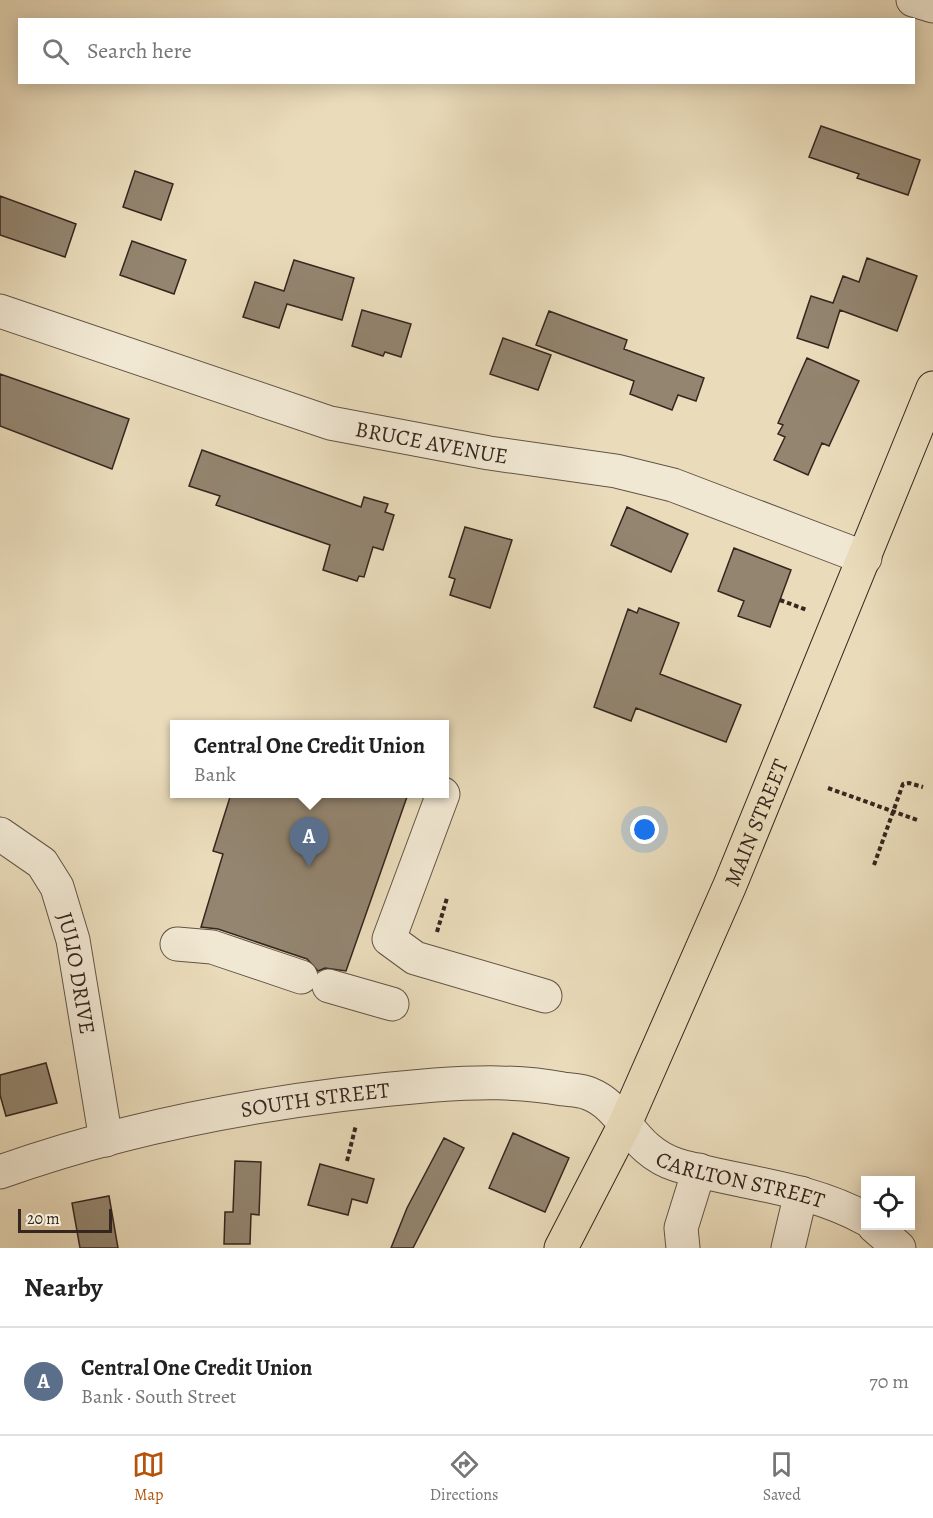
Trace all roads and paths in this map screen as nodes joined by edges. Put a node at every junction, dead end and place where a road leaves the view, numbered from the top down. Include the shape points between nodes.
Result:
1 (913, 0) edge
2 (933, 6) edge
3 (0, 310) edge
4 (933, 388) edge
5 (865, 558) junction
6 (780, 600) dead end
7 (815, 614) dead end
8 (923, 786) dead end
9 (828, 788) dead end
10 (442, 798) edge
11 (893, 812) junction
12 (917, 820) dead end
13 (0, 834) edge
14 (874, 865) dead end
15 (177, 944) dead end
16 (545, 996) dead end
17 (392, 1004) dead end
18 (357, 1121) dead end
19 (624, 1126) junction
20 (106, 1140) junction
21 (347, 1161) dead end
22 (699, 1170) junction
23 (0, 1172) edge
24 (801, 1193) junction
25 (861, 1216) edge
26 (879, 1230) edge
27 (561, 1248) edge
28 (683, 1248) edge
29 (788, 1248) edge
30 (899, 1248) edge

1 - 2 street
3 - 5 street, BRUCE AVENUE via 330,423 673,484
4 - 5 main road, MAIN STREET
5 - 19 main road, MAIN STREET via 730,885
6 - 7 path
8 - 11 path via 903,784
9 - 11 path
10 - 16 street via 389,939 415,958
11 - 12 path
11 - 14 path
13 - 20 street, JULIO DRIVE via 42,863 57,887 73,940
15 - 17 street via 212,948
18 - 21 path
19 - 20 street, SOUTH STREET via 607,1105 589,1093 483,1081 254,1106
19 - 22 street, CARLTON STREET via 648,1152
19 - 27 main road, MAIN STREET
20 - 23 street, SOUTH STREET
22 - 24 street, CARLTON STREET
22 - 28 street via 681,1228
24 - 25 street, CARLTON STREET via 837,1203
24 - 29 street
26 - 30 street

